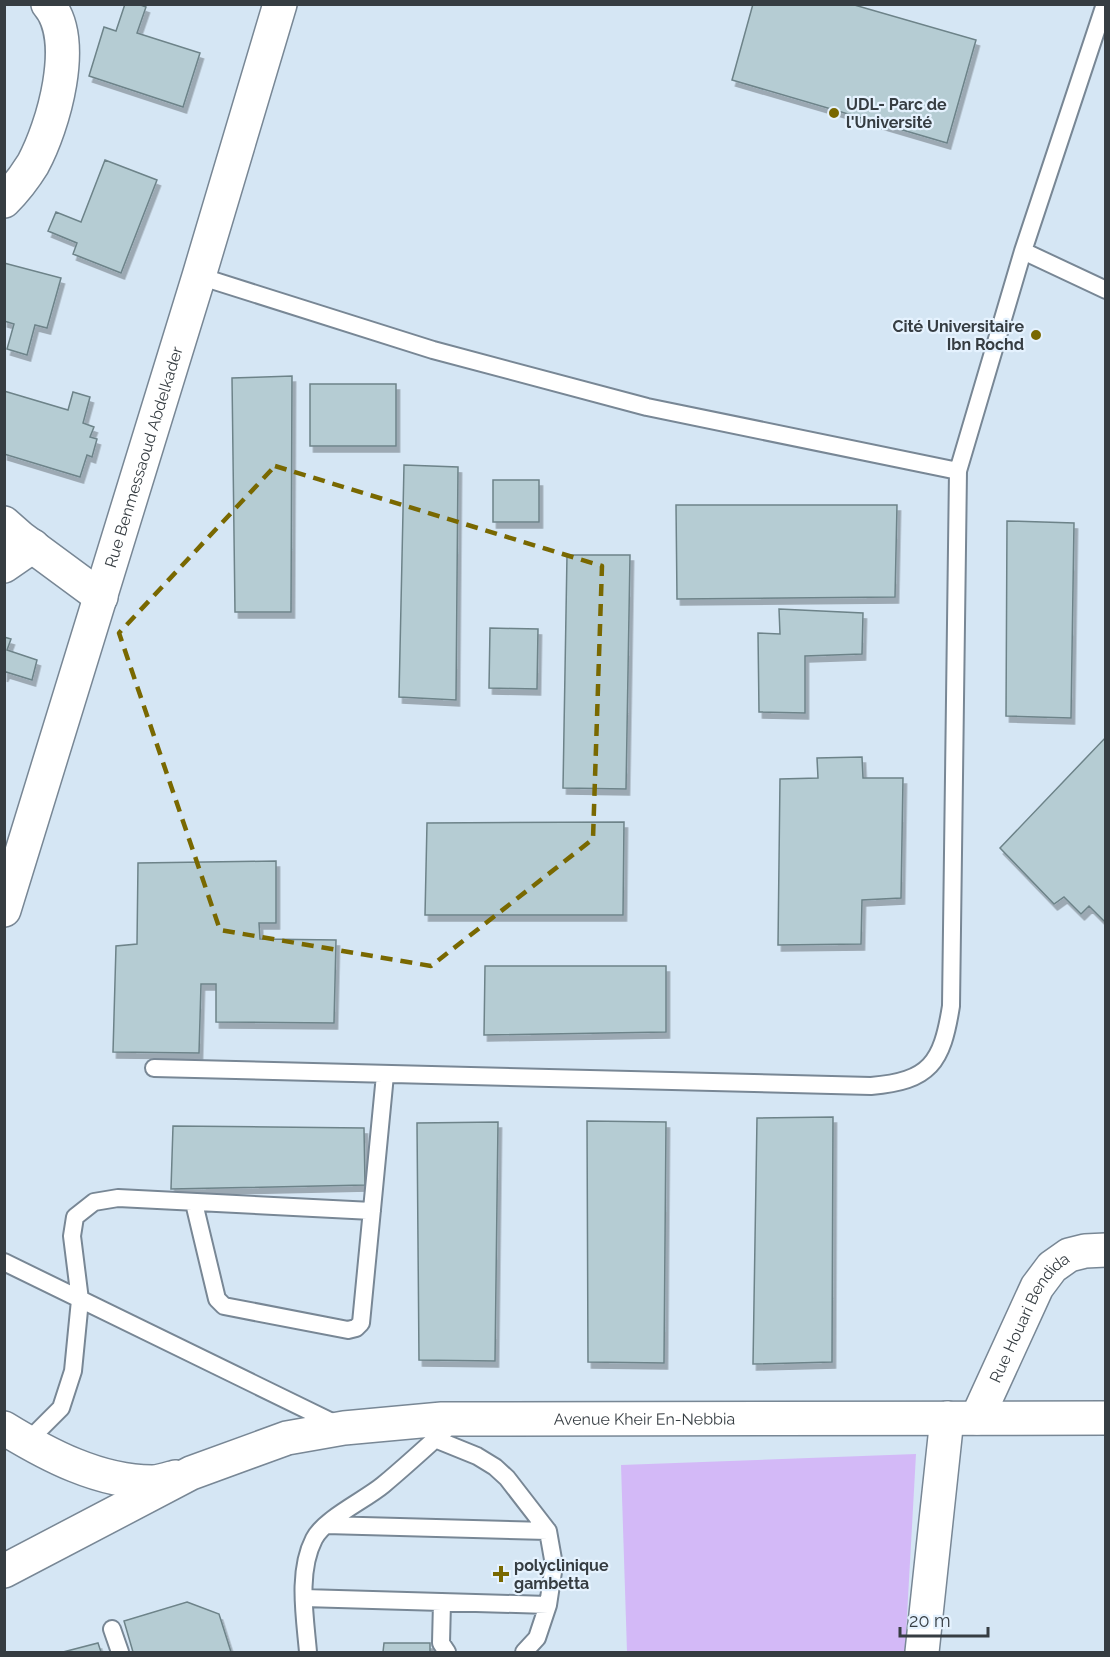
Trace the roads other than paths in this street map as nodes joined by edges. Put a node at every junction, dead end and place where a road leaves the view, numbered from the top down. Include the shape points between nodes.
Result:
1 (48, 4) edge
2 (280, 4) edge
3 (1105, 4) edge
4 (4, 201) edge
5 (1023, 251) junction
6 (199, 276) junction
7 (1106, 290) edge
8 (958, 471) junction
9 (4, 523) edge
10 (33, 546) junction
11 (4, 566) edge
12 (101, 597) junction
13 (4, 910) edge
14 (154, 1068) dead end
15 (385, 1075) junction
16 (194, 1203) junction
17 (372, 1211) junction
18 (1106, 1250) edge
19 (4, 1262) edge
20 (80, 1300) junction
21 (962, 1418) junction
22 (1106, 1418) edge
23 (344, 1428) junction
24 (446, 1429) junction
25 (16, 1435) edge
26 (191, 1473) junction
27 (326, 1525) junction
28 (548, 1531) junction
29 (4, 1571) edge
30 (304, 1598) junction
31 (442, 1602) junction
32 (548, 1605) junction
33 (112, 1629) dead end
34 (120, 1653) edge
35 (308, 1653) edge
36 (447, 1653) edge
37 (524, 1653) edge
38 (922, 1653) edge

1 - 4 main road via 62,40 57,98 32,166
2 - 6 main road, Rue Benmessaoud Abdelkader
3 - 5 lane
5 - 7 lane
5 - 8 lane
6 - 8 lane via 433,350 647,407
6 - 12 main road, Rue Benmessaoud Abdelkader
8 - 15 lane via 951,1006 947,1034 929,1067 911,1080 871,1086
9 - 10 main road
10 - 11 main road
10 - 12 main road
12 - 13 main road, Rue Benmessaoud Abdelkader
14 - 15 lane
15 - 17 lane
16 - 17 lane
16 - 17 lane via 217,1299 224,1306 348,1330 361,1323
16 - 20 lane via 118,1198 94,1202 75,1217 72,1236
18 - 21 main road, Rue Houari Bendida via 1084,1251 1052,1267 1036,1287
19 - 20 lane
20 - 23 lane
20 - 25 lane via 73,1371 61,1408
21 - 22 main road, Avenue Kheir En-Nebbia
21 - 24 main road, Avenue Kheir En-Nebbia
21 - 38 main road, Rue Houari Bendida
23 - 24 main road, Avenue Kheir En-Nebbia
23 - 26 main road, Avenue Kheir En-Nebbia via 287,1438
24 - 27 lane via 381,1486
24 - 28 lane via 507,1478
25 - 26 main road via 74,1465 111,1477 153,1482
26 - 29 main road
27 - 28 lane
27 - 30 lane via 315,1538 306,1564
28 - 32 lane via 554,1565
30 - 31 lane
30 - 35 lane
31 - 32 lane
31 - 36 lane via 441,1643
32 - 37 lane via 537,1638
33 - 34 lane

